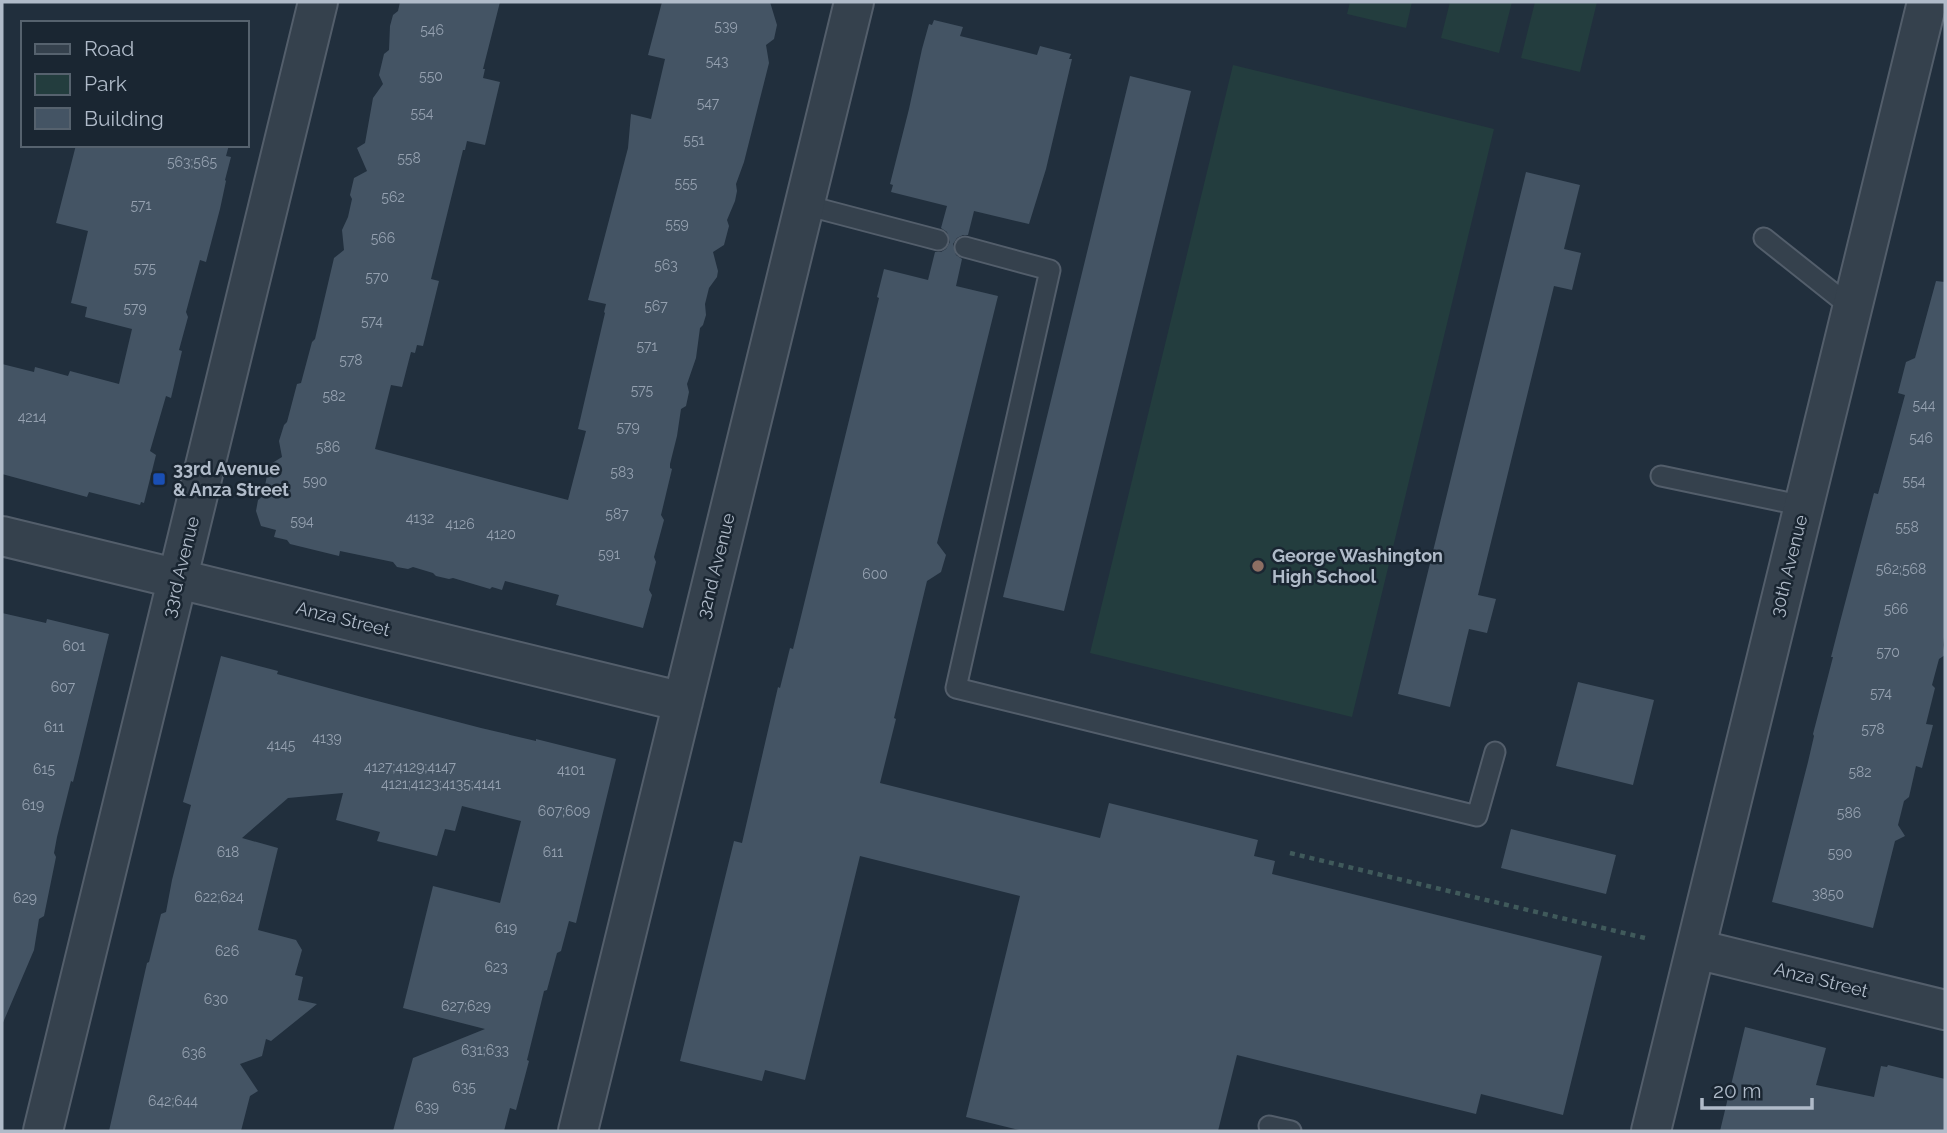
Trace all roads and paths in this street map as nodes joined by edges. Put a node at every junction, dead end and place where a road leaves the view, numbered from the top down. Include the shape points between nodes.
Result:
1 (318, 2) edge
2 (854, 2) edge
3 (1927, 2) edge
4 (805, 205) junction
5 (1764, 238) dead end
6 (938, 240) dead end
7 (965, 247) dead end
8 (1852, 308) junction
9 (1661, 476) dead end
10 (1804, 506) junction
11 (2, 536) edge
12 (178, 578) junction
13 (683, 702) junction
14 (1495, 752) dead end
15 (1290, 853) dead end
16 (1649, 939) dead end
17 (1696, 949) junction
18 (1945, 1010) edge
19 (1269, 1126) dead end
20 (43, 1131) edge
21 (578, 1131) edge
22 (1291, 1131) edge
23 (1651, 1131) edge

1 - 12 street, 33rd Avenue
2 - 4 street, 32nd Avenue
3 - 8 street, 30th Avenue
4 - 6 lane
4 - 13 street, 32nd Avenue
5 - 8 lane
7 - 14 lane via 1050,270 956,688 1477,816
8 - 10 street, 30th Avenue
9 - 10 lane
10 - 17 street, 30th Avenue
11 - 12 street, Anza Street
12 - 13 street, Anza Street
12 - 20 street, 33rd Avenue
13 - 21 street, 32nd Avenue
15 - 16 path
17 - 18 street, Anza Street
17 - 23 street, 30th Avenue
19 - 22 lane

